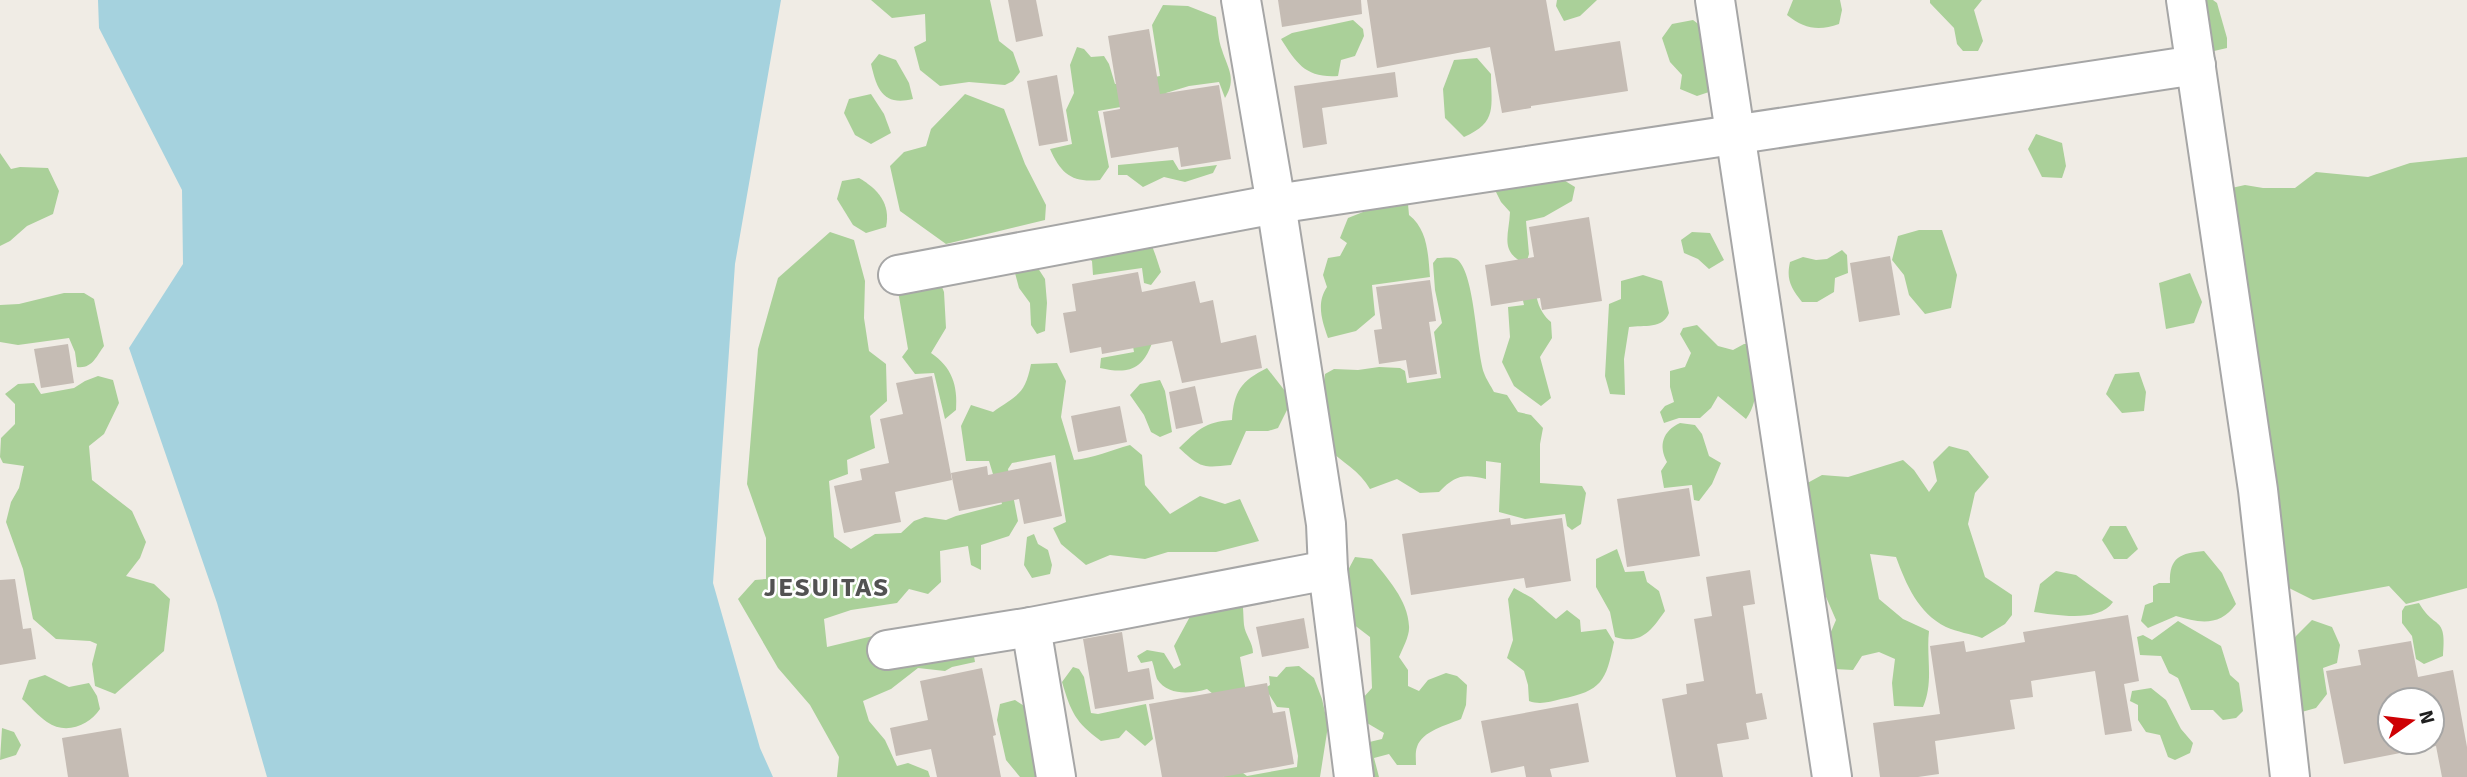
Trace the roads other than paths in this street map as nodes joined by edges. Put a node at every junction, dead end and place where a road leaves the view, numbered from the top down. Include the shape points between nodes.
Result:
1 (1241, 0) edge
2 (1715, 0) edge
3 (2186, 0) edge
4 (2196, 65) junction
5 (1736, 136) junction
6 (1276, 204) junction
7 (898, 275) dead end
8 (1328, 570) junction
9 (1031, 627) junction
10 (887, 650) dead end
11 (1056, 777) edge
12 (1354, 777) edge
13 (1832, 777) edge
14 (2290, 777) edge

1 - 6 street
2 - 5 street
3 - 4 street
4 - 5 street
4 - 14 street via 2258,490
5 - 6 street
5 - 13 street
6 - 7 street
6 - 8 street via 1326,524
8 - 9 street
8 - 12 street
9 - 10 street
9 - 11 street

